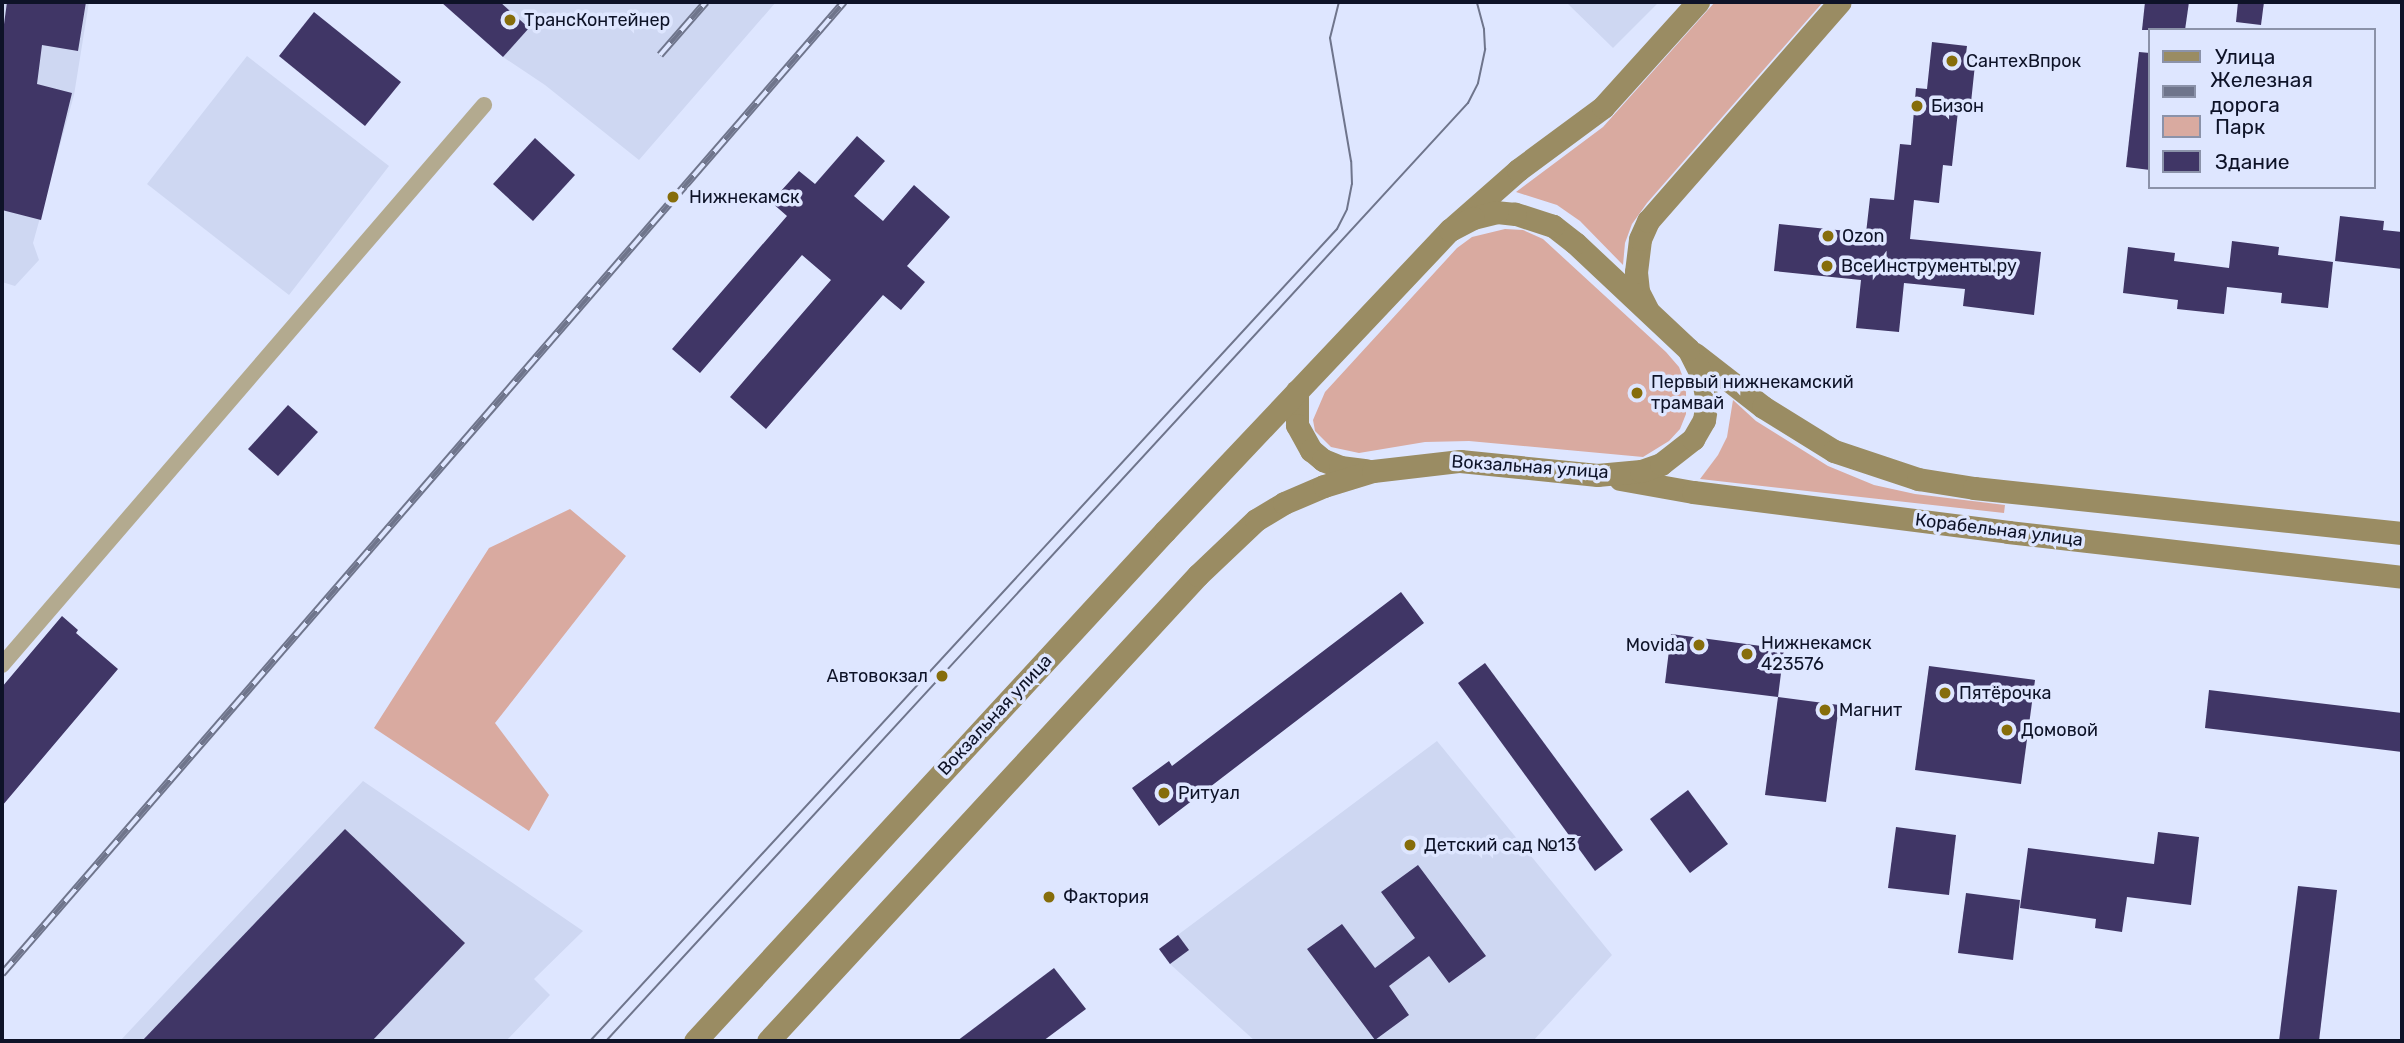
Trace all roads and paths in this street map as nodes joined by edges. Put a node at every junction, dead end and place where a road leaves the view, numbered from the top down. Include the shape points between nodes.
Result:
1 (1698, 2) edge
2 (1840, 2) edge
3 (484, 105) dead end
4 (1450, 230) junction
5 (1648, 312) junction
6 (1688, 349) junction
7 (1297, 391) junction
8 (1373, 471) junction
9 (1597, 475) junction
10 (2402, 533) edge
11 (2402, 577) edge
12 (2, 665) edge
13 (695, 1041) edge
14 (768, 1041) edge

1 - 4 main road, Вокзальная улица via 1603,107 1518,170
2 - 5 main road, Вокзальная улица via 1648,221 1640,239 1636,272
3 - 12 street
4 - 5 main road, Вокзальная улица via 1497,212 1553,226
4 - 7 main road, Вокзальная улица
5 - 6 main road, Вокзальная улица
6 - 9 main road, Вокзальная улица via 1702,376 1707,401 1704,420 1693,439 1661,464 1641,471
6 - 10 main road via 1763,407 1834,451 1918,479
7 - 8 main road, Вокзальная улица via 1297,425 1311,450 1340,467
7 - 13 main road, Вокзальная улица
8 - 9 main road, Вокзальная улица via 1460,461
8 - 14 main road, Вокзальная улица via 1284,503 1227,545
9 - 11 main road, Корабельная улица via 1693,492 2008,532

